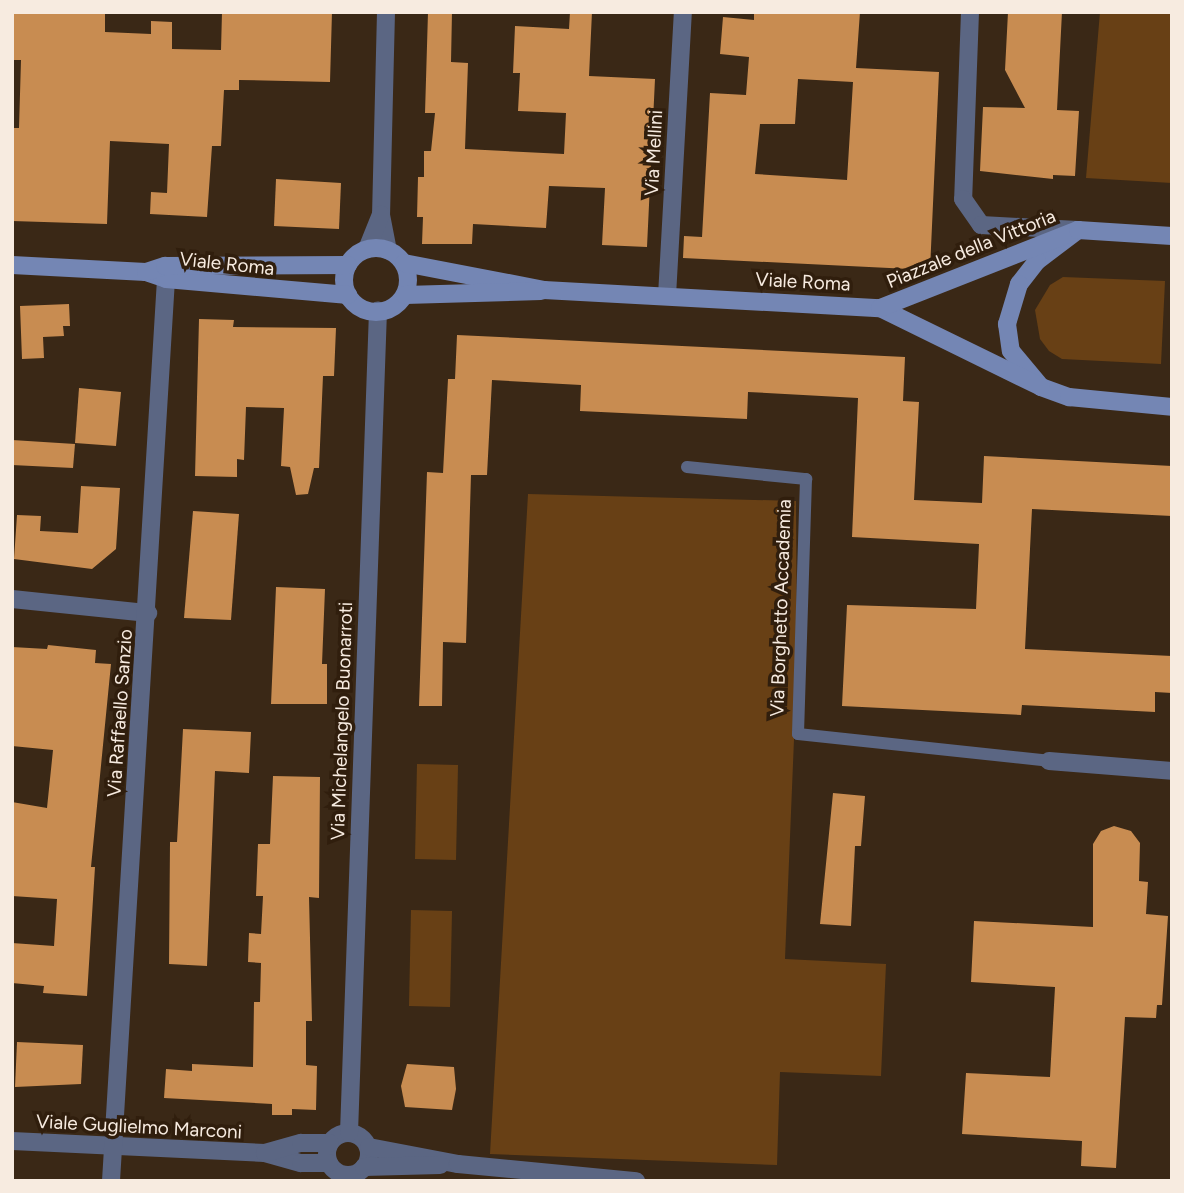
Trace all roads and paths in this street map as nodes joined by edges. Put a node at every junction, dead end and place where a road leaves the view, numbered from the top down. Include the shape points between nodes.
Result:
1 (386, 12) edge
2 (683, 12) edge
3 (970, 12) edge
4 (381, 215) junction
5 (1078, 230) junction
6 (1172, 236) edge
7 (367, 249) junction
8 (388, 250) junction
9 (404, 263) junction
10 (12, 265) edge
11 (348, 265) junction
12 (146, 272) junction
13 (166, 279) junction
14 (544, 290) junction
15 (348, 295) junction
16 (405, 295) junction
17 (667, 296) junction
18 (880, 307) junction
19 (378, 312) junction
20 (1041, 387) junction
21 (1172, 407) edge
22 (687, 467) dead end
23 (12, 599) edge
24 (148, 613) junction
25 (1049, 761) joint
26 (1172, 771) edge
27 (349, 1133) junction
28 (12, 1141) edge
29 (330, 1143) junction
30 (369, 1147) junction
31 (113, 1149) junction
32 (265, 1153) junction
33 (458, 1164) junction
34 (348, 1173) edge
35 (111, 1181) edge
36 (636, 1181) edge

1 - 4 street
2 - 17 street, Via Mellini
3 - 5 street via 963,199 981,225
4 - 7 street
4 - 8 street
5 - 6 main road, Piazzale della Vittoria
5 - 18 main road, Piazzale della Vittoria
5 - 20 main road, Piazzale della Vittoria via 1037,261 1010,306 1011,351
7 - 8 main road
7 - 11 main road
8 - 9 main road
9 - 14 main road, Viale Roma
9 - 16 main road
10 - 12 main road, Viale Roma
11 - 12 main road, Viale Roma via 165,267
11 - 15 main road via 344,280
12 - 13 main road, Viale Roma
13 - 15 main road, Viale Roma
13 - 24 street, Via Raffaello Sanzio
14 - 16 main road, Viale Roma via 531,294
14 - 17 main road, Viale Roma
15 - 19 main road via 361,307
16 - 19 main road
17 - 18 main road, Viale Roma
18 - 20 main road, Viale Roma
19 - 27 street, Via Michelangelo Buonarroti
20 - 21 main road via 1069,397
22 - 25 lane, Via Borghetto Accademia via 806,479 798,734
23 - 24 street
24 - 31 street, Via Raffaello Sanzio
25 - 26 street, Via Borghetto Accademia
27 - 29 street
27 - 30 street via 359,1135
28 - 31 street, Viale Guglielmo Marconi
29 - 32 street, Viale Guglielmo Marconi via 301,1143
29 - 34 street
30 - 33 street, Viale Guglielmo Marconi
30 - 34 street
31 - 32 street, Viale Guglielmo Marconi
31 - 35 street, Via Raffaello Sanzio
32 - 34 street, Viale Guglielmo Marconi
33 - 34 street, Viale Guglielmo Marconi
33 - 36 street, Viale Guglielmo Marconi

